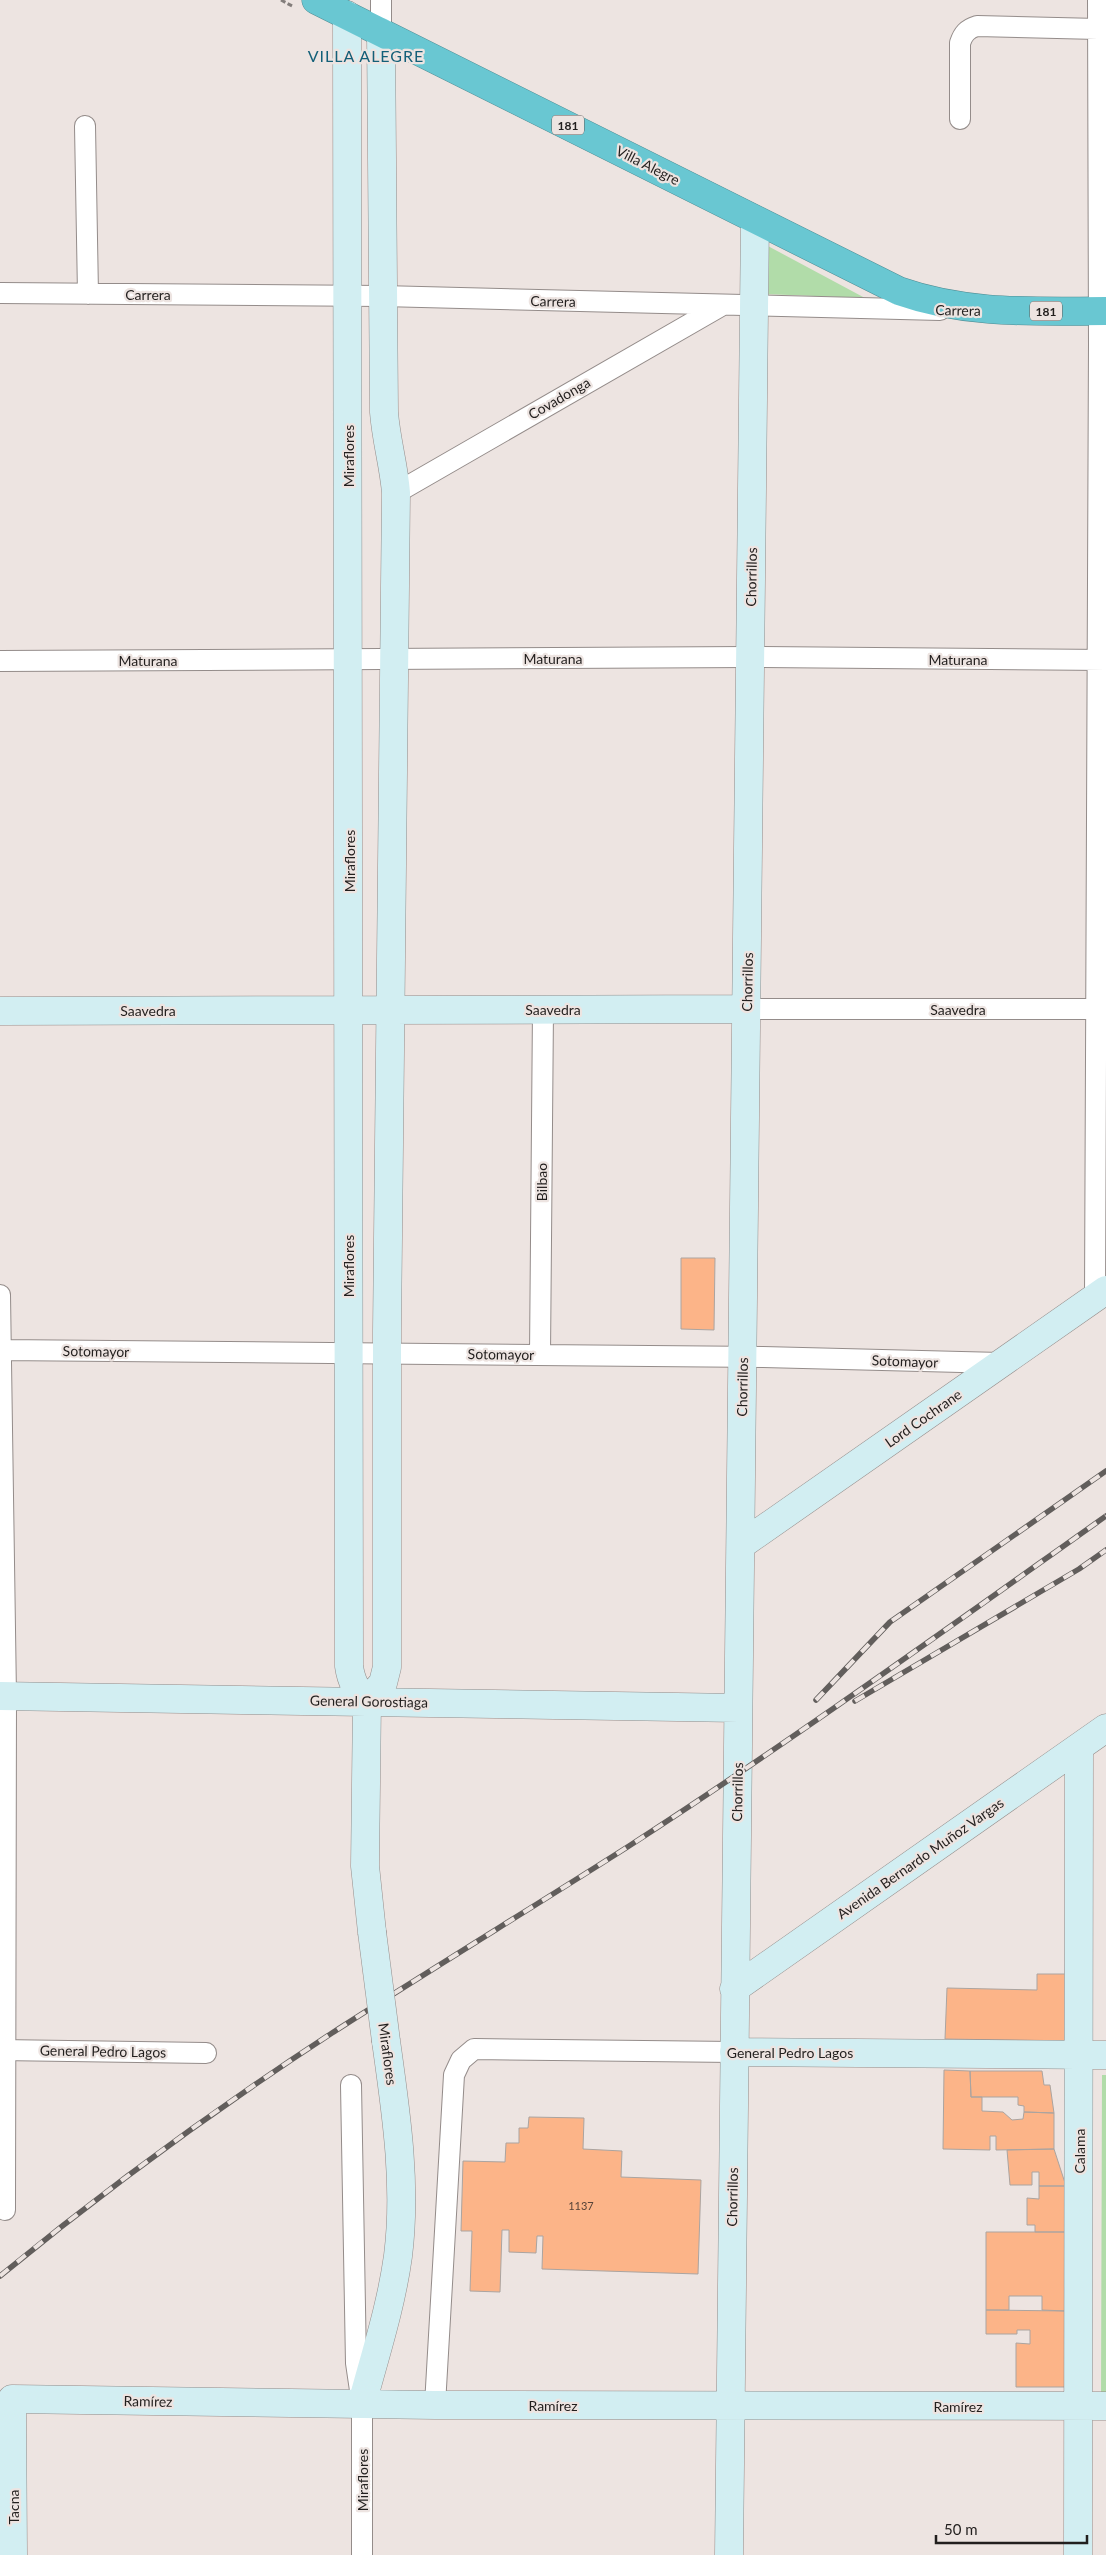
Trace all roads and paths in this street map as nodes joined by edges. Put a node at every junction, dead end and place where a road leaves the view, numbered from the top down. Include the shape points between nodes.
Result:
1 (316, 0) edge
2 (381, 0) edge
3 (347, 8) edge
4 (1100, 12) edge
5 (381, 32) junction
6 (960, 119) dead end
7 (85, 126) dead end
8 (755, 220) junction
9 (0, 293) edge
10 (88, 294) junction
11 (347, 296) junction
12 (382, 296) junction
13 (724, 305) junction
14 (753, 305) junction
15 (985, 311) junction
16 (1103, 312) edge
17 (396, 493) junction
18 (750, 658) junction
19 (350, 659) junction
20 (395, 659) junction
21 (1102, 660) edge
22 (0, 661) edge
23 (543, 1009) junction
24 (746, 1009) junction
25 (1101, 1009) edge
26 (348, 1010) junction
27 (390, 1010) junction
28 (0, 1011) edge
29 (1100, 1294) edge
30 (0, 1296) edge
31 (0, 1350) edge
32 (348, 1353) junction
33 (387, 1353) junction
34 (540, 1355) junction
35 (743, 1357) junction
36 (1001, 1363) junction
37 (741, 1545) junction
38 (3, 1696) edge
39 (367, 1701) junction
40 (738, 1708) junction
41 (1106, 1728) edge
42 (1079, 1747) junction
43 (734, 1989) junction
44 (3, 2050) edge
45 (734, 2052) junction
46 (206, 2053) dead end
47 (1079, 2055) junction
48 (1106, 2055) edge
49 (351, 2085) dead end
50 (5, 2210) dead end
51 (6, 2399) edge
52 (362, 2404) junction
53 (435, 2405) junction
54 (730, 2406) junction
55 (1078, 2406) junction
56 (1106, 2406) edge
57 (13, 2555) edge
58 (362, 2555) edge
59 (730, 2555) edge
60 (1078, 2555) edge

1 - 3 highway, Villa Alegre / 181
2 - 5 street
3 - 5 highway, Villa Alegre / 181
3 - 11 street, Miraflores
4 - 6 street via 970,28 960,43
4 - 16 street
5 - 8 highway, Villa Alegre / 181
5 - 12 street
7 - 10 street
8 - 14 street, Chorrillos
8 - 15 highway, Villa Alegre / 181 via 899,291 924,300
9 - 10 street, Carrera
10 - 11 street, Carrera
11 - 12 street, Carrera
11 - 19 street, Miraflores
12 - 13 street, Carrera
12 - 17 street via 384,412
13 - 14 street, Carrera
13 - 17 street, Covadonga
14 - 15 street, Carrera
14 - 18 street, Chorrillos
15 - 16 highway, Carrera / 181
16 - 21 street
17 - 20 street
18 - 20 street, Maturana
18 - 21 street, Maturana
18 - 24 street, Chorrillos
19 - 20 street, Maturana
19 - 22 street, Maturana
19 - 26 street, Miraflores
20 - 27 street
21 - 25 street
23 - 24 street, Saavedra
23 - 27 street, Saavedra
23 - 34 street, Bilbao
24 - 25 street, Saavedra
24 - 35 street, Chorrillos
25 - 29 street
26 - 27 street, Saavedra
26 - 28 street, Saavedra
26 - 32 street, Miraflores
27 - 33 street
29 - 36 street, Lord Cochrane
30 - 31 street
31 - 32 street, Sotomayor
31 - 38 street
32 - 33 street, Sotomayor
32 - 39 street, Miraflores via 350,1666 355,1688
33 - 34 street, Sotomayor
33 - 39 street via 387,1667 384,1683
34 - 35 street, Sotomayor
35 - 36 street, Sotomayor
35 - 37 street, Chorrillos
36 - 37 street, Lord Cochrane
37 - 40 street, Chorrillos
38 - 39 street, General Gorostiaga
38 - 44 street
39 - 40 street, General Gorostiaga
39 - 52 street, Miraflores, bridge via 365,1866 398,2147 400,2227 393,2286
40 - 43 street, Chorrillos
41 - 42 street, Avenida Bernardo Muñoz Vargas
42 - 43 street, Avenida Bernardo Muñoz Vargas
42 - 47 street, Calama
43 - 45 street, Chorrillos
44 - 46 street, General Pedro Lagos
44 - 50 street
45 - 47 street, General Pedro Lagos
45 - 53 street, General Pedro Lagos via 474,2049 461,2060 454,2075
45 - 54 street, Chorrillos
47 - 48 street, General Pedro Lagos
47 - 55 street, Calama
49 - 52 street, Miraflores via 356,2362
51 - 52 street, Ramírez
51 - 57 street, Tacna
52 - 53 street, Ramírez
52 - 58 street, Miraflores
53 - 54 street, Ramírez
54 - 55 street, Ramírez
54 - 59 street, Chorrillos
55 - 56 street, Ramírez
55 - 60 street, Calama

